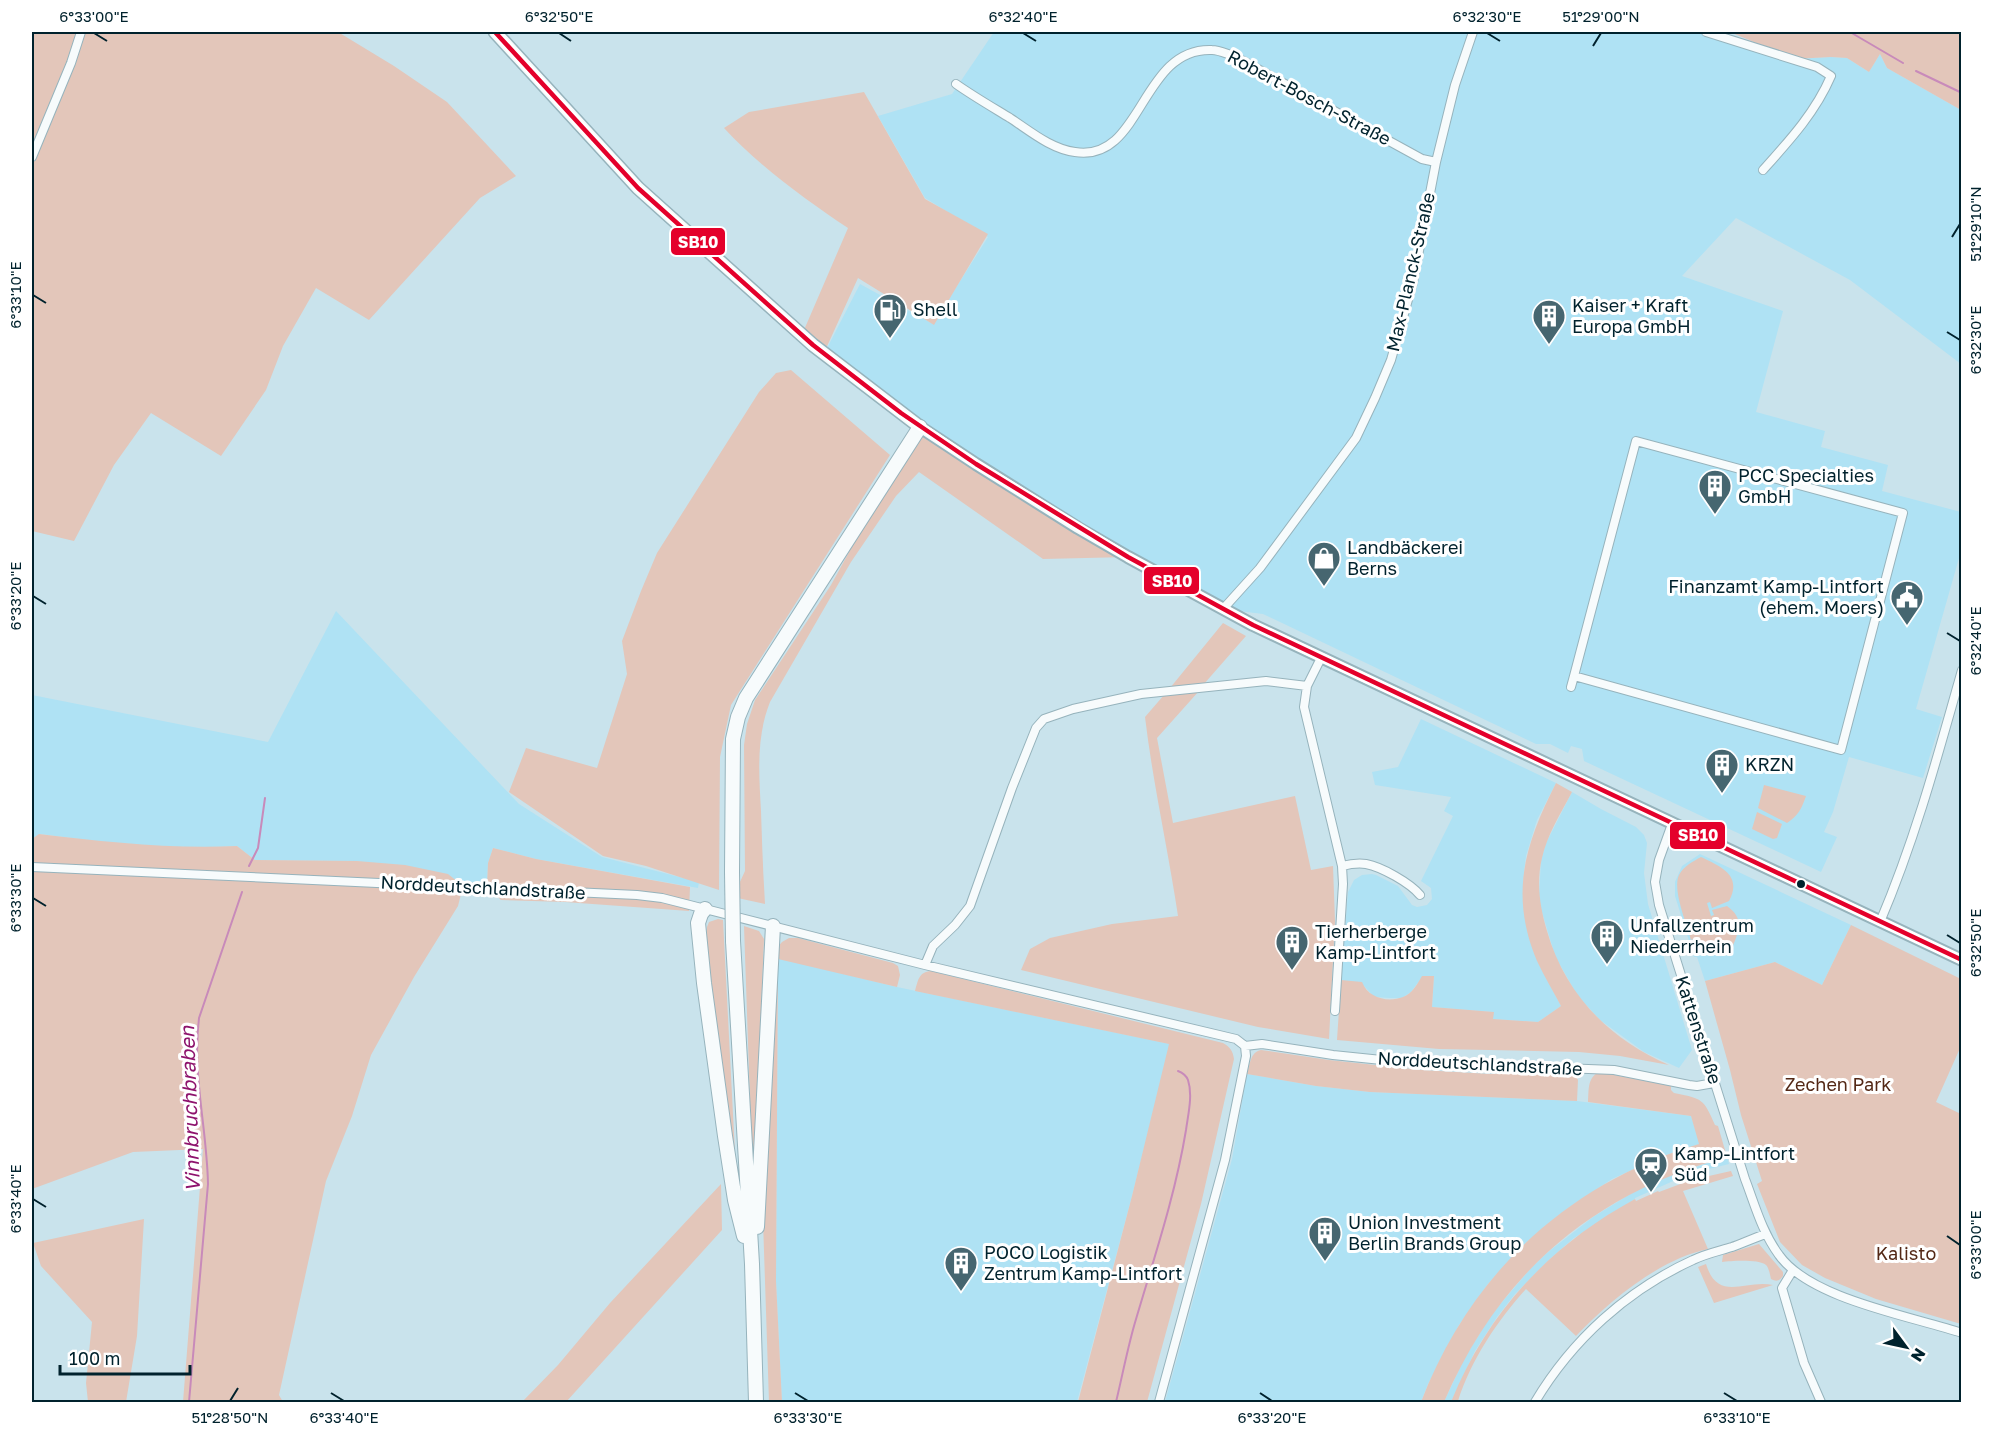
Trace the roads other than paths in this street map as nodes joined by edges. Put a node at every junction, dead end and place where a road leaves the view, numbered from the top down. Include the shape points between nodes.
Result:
1 (81, 32) edge
2 (495, 32) edge
3 (1473, 32) edge
4 (1706, 32) edge
5 (956, 84) dead end
6 (32, 157) edge
7 (1436, 162) junction
8 (1762, 170) dead end
9 (920, 427) junction
10 (1224, 609) junction
11 (1321, 658) junction
12 (1962, 670) edge
13 (1574, 676) junction
14 (1307, 686) junction
15 (1571, 687) dead end
16 (1672, 824) junction
17 (1342, 866) junction
18 (32, 867) edge
19 (1420, 895) dead end
20 (705, 909) junction
21 (1880, 922) junction
22 (773, 926) junction
23 (1962, 960) edge
24 (926, 965) junction
25 (1335, 1011) dead end
26 (1245, 1046) junction
27 (1714, 1083) junction
28 (1766, 1234) junction
29 (752, 1264) junction
30 (1793, 1270) junction
31 (1962, 1333) edge
32 (756, 1402) edge
33 (1159, 1402) edge
34 (1535, 1402) edge
35 (1821, 1402) edge

1 - 6 street
2 - 9 main road via 638,188 813,345
3 - 7 street, Max-Planck-Straße
4 - 8 street via 1832,76 1798,131
5 - 7 street, Robert-Bosch-Straße via 1048,142 1076,153 1095,152 1123,132 1168,66 1195,51 1214,50 1234,56 1422,159
7 - 10 street, Max-Planck-Straße via 1413,282 1376,398 1356,438 1260,568
9 - 10 main road via 1128,557
9 - 29 highway, bridge via 746,698 733,739 733,941
10 - 11 main road
11 - 14 street
11 - 16 main road
12 - 21 street via 1926,797
13 - 13 street via 1636,441 1903,513 1841,750
13 - 15 street
14 - 17 street via 1306,719
14 - 24 street via 1266,681 1141,694 1073,708 1044,719 1036,728 1016,778 970,906 933,946
16 - 21 main road
16 - 27 street, Kattenstraße via 1655,882
17 - 19 street via 1371,865 1408,883
17 - 25 street
18 - 20 street, Norddeutschlandstraße via 637,895
20 - 22 street, Norddeutschlandstraße
20 - 29 highway via 698,923 704,983 735,1200
21 - 23 main road
22 - 24 street, Norddeutschlandstraße
22 - 29 highway
24 - 26 street, Norddeutschlandstraße via 1236,1039
26 - 27 street, Norddeutschlandstraße via 1262,1044 1401,1062 1614,1071 1697,1086
26 - 33 street via 1225,1160
27 - 28 street, Kattenstraße
28 - 30 street, Kattenstraße
28 - 34 street via 1696,1258 1650,1282 1612,1310 1581,1340
29 - 32 highway
30 - 31 street, Kattenstraße via 1853,1300
30 - 35 street via 1782,1288 1804,1363

